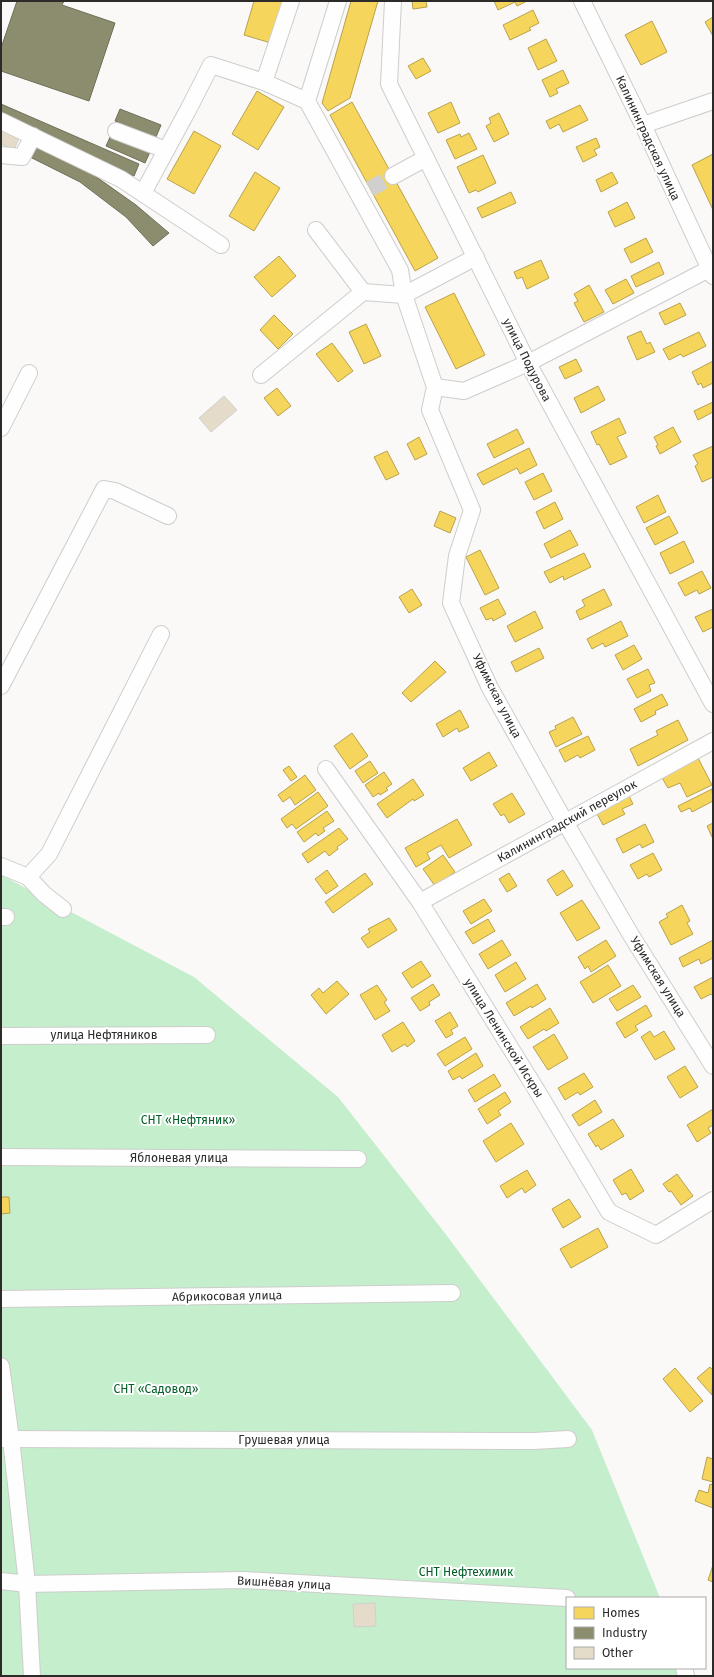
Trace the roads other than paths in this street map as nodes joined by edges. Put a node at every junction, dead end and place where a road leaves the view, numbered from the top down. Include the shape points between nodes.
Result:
1 (291, 1) edge
2 (338, 1) edge
3 (393, 1) edge
4 (582, 1) edge
5 (264, 82) junction
6 (307, 101) junction
7 (713, 101) edge
8 (1, 120) edge
9 (643, 125) junction
10 (116, 131) dead end
11 (33, 136) junction
12 (166, 150) junction
13 (1, 155) edge
14 (426, 158) junction
15 (393, 176) tunnel mouth
16 (144, 193) junction
17 (316, 230) dead end
18 (221, 245) dead end
19 (476, 257) junction
20 (711, 272) edge
21 (363, 292) junction
22 (404, 295) junction
23 (528, 363) junction
24 (29, 373) dead end
25 (261, 376) dead end
26 (435, 387) junction
27 (1, 428) edge
28 (168, 516) dead end
29 (161, 634) dead end
30 (1, 686) edge
31 (713, 704) edge
32 (713, 741) edge
33 (326, 769) dead end
34 (565, 822) junction
35 (1, 866) edge
36 (28, 877) junction
37 (420, 902) junction
38 (63, 909) dead end
39 (206, 1035) dead end
40 (1, 1036) edge
41 (713, 1066) edge
42 (1, 1157) edge
43 (358, 1159) dead end
44 (713, 1200) edge
45 (452, 1293) dead end
46 (1, 1299) edge
47 (1, 1366) edge
48 (6, 1439) edge
49 (568, 1439) dead end
50 (1, 1581) edge
51 (27, 1584) junction
52 (566, 1598) edge
53 (32, 1676) edge

1 - 5 street
2 - 6 street
3 - 14 street, улица Подурова via 389,84
4 - 9 street, Калининградская улица
5 - 6 street
5 - 12 street via 211,65
6 - 22 street via 364,192 400,270
7 - 9 street
8 - 11 street
9 - 20 street, Калининградская улица
10 - 12 street
11 - 13 street via 22,157
11 - 16 street via 122,179
12 - 16 street
14 - 15 street
14 - 19 street, улица Подурова
16 - 18 street
17 - 21 street
19 - 22 street
19 - 23 street, улица Подурова
20 - 23 street
21 - 22 street
21 - 25 street
22 - 26 street
23 - 26 street via 464,391
23 - 31 street, улица Подурова
24 - 27 street
26 - 34 street, Уфимская улица via 430,410 472,510 457,556 451,603 490,688
28 - 30 street via 115,491 104,489
29 - 36 street via 49,854
32 - 34 street, Калининградский переулок
33 - 37 street, улица Ленинской Искры
34 - 37 street, Калининградский переулок
34 - 41 street, Уфимская улица
35 - 36 street
36 - 38 street
37 - 44 street, улица Ленинской Искры via 609,1212 656,1235
39 - 40 street, улица Нефтяников
42 - 43 street, Яблоневая улица
45 - 46 street, Абрикосовая улица
47 - 48 street
48 - 49 street, Грушевая улица
48 - 51 street
50 - 51 street, Вишнёвая улица
51 - 52 street, Вишнёвая улица via 244,1580
51 - 53 street

